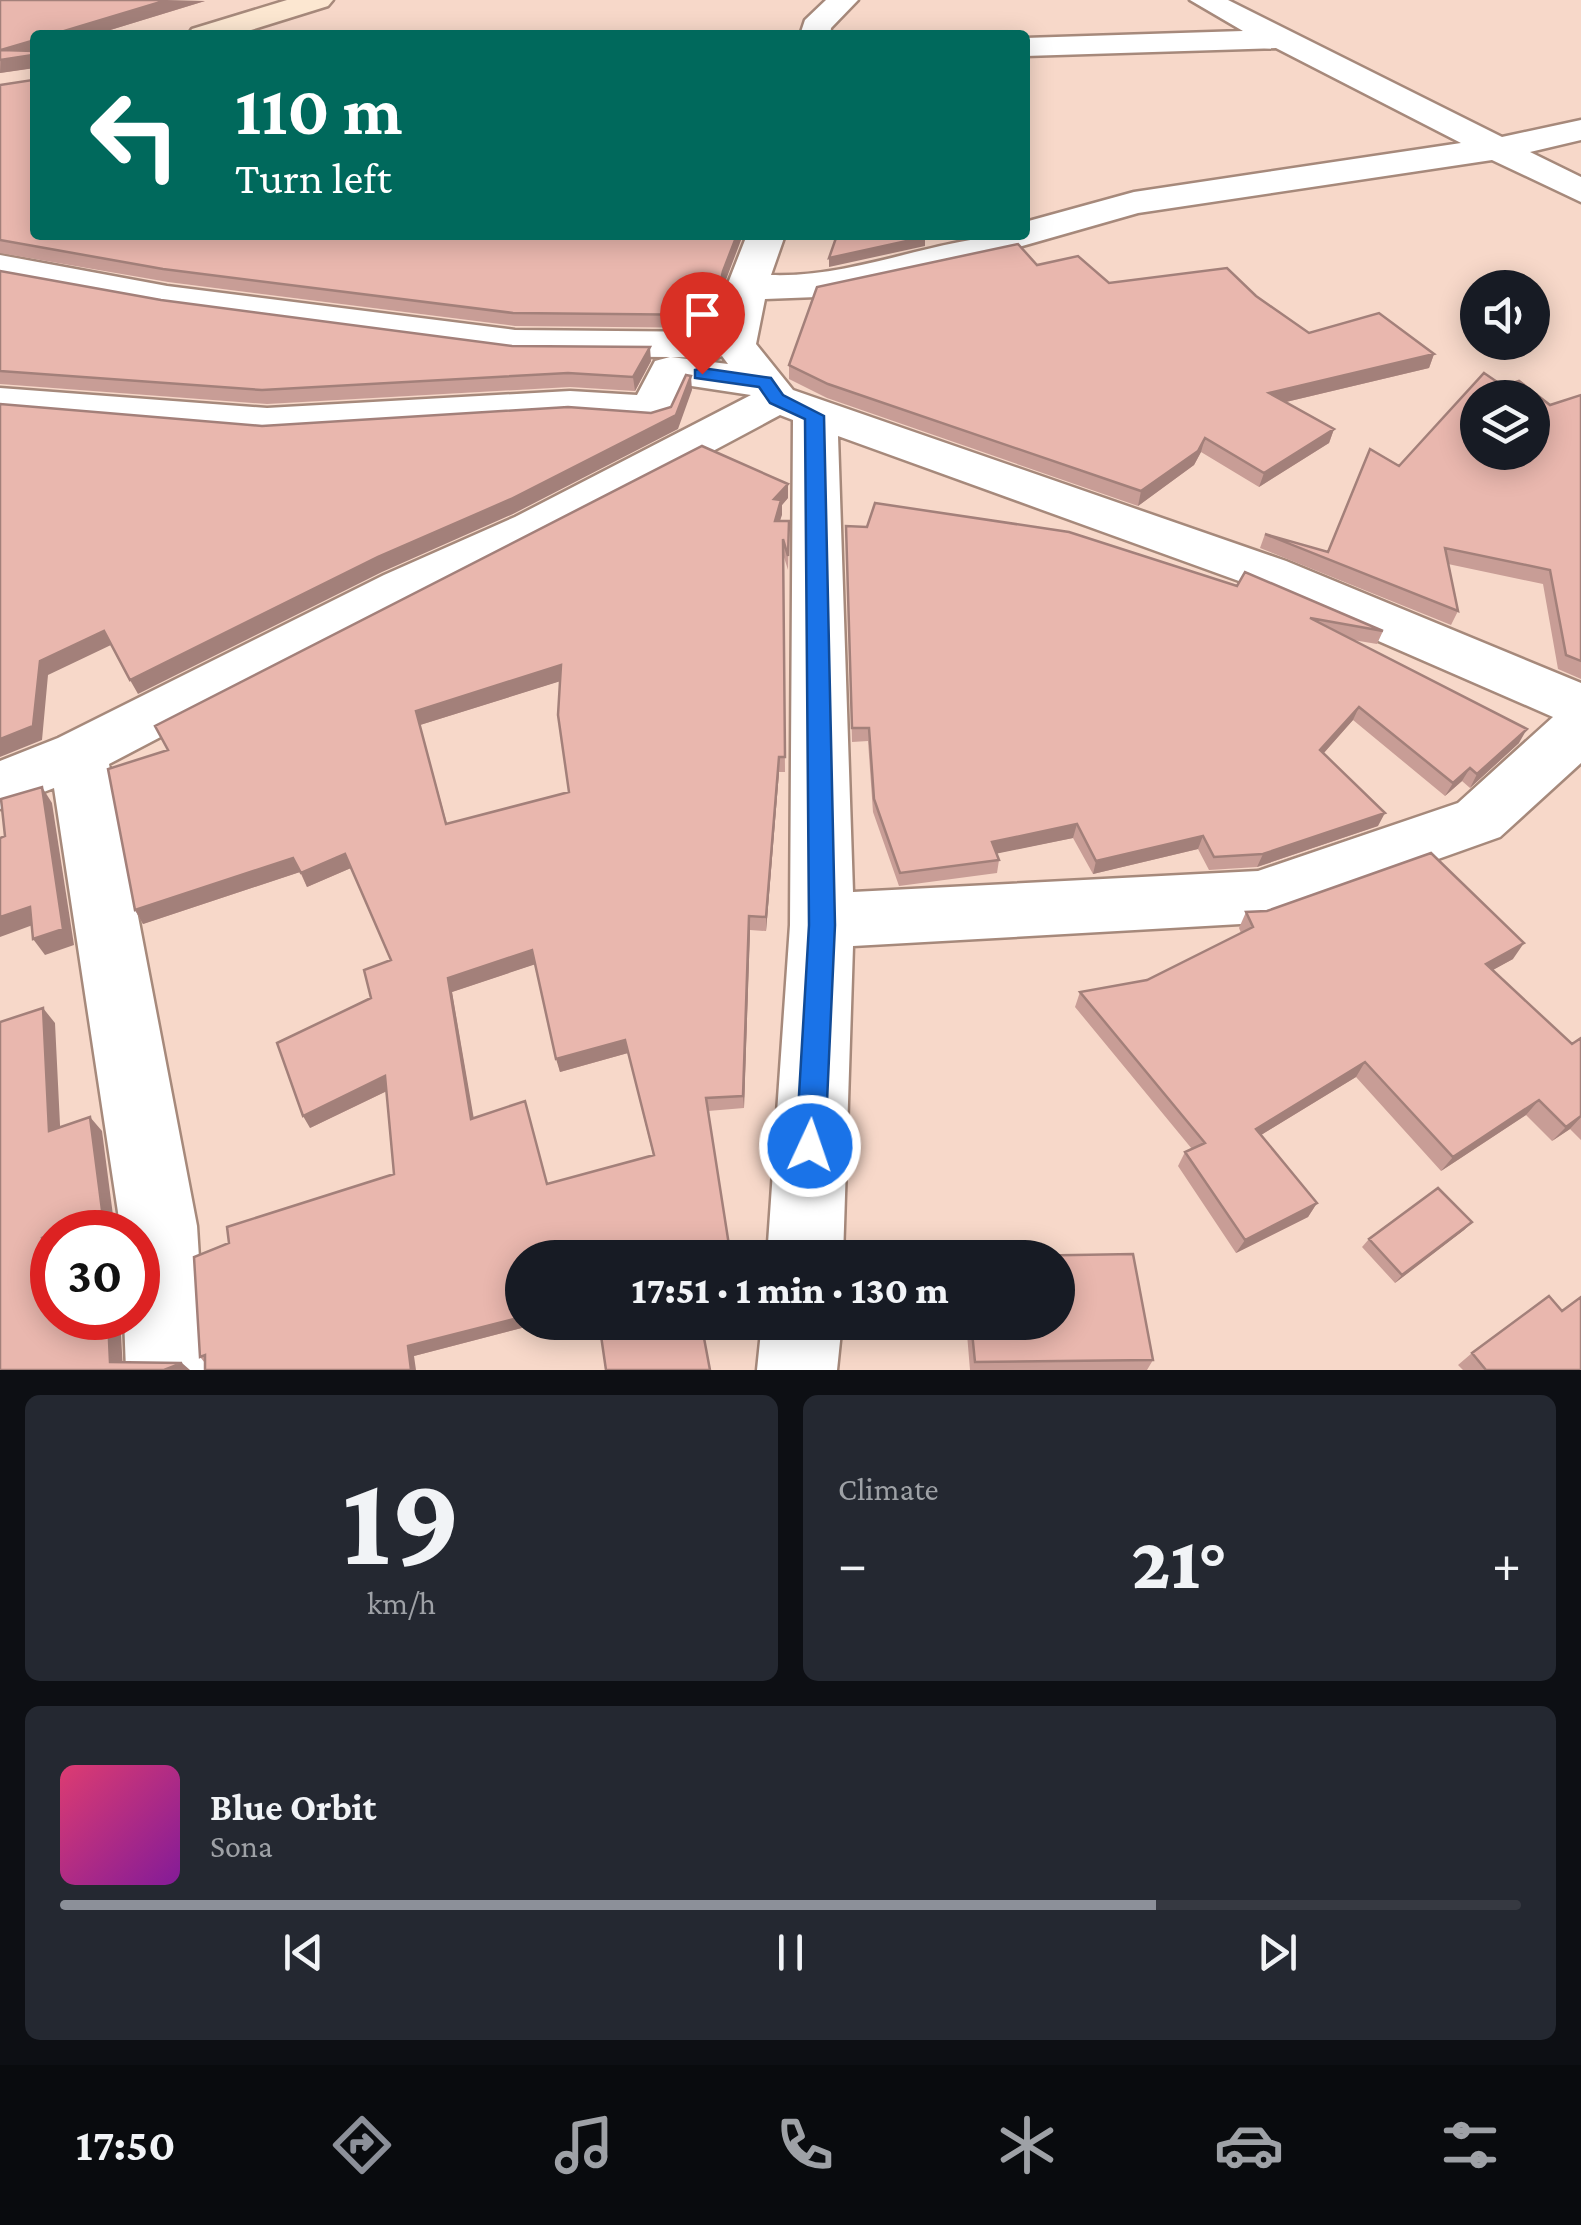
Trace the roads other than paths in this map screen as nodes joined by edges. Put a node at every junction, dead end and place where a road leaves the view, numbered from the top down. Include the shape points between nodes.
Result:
1 (318, 0) edge
2 (843, 0) edge
3 (1205, 0) edge
4 (219, 30) edge
5 (816, 30) edge
6 (1277, 38) junction
7 (1030, 47) edge
8 (1581, 130) edge
9 (1500, 148) junction
10 (1581, 191) edge
11 (1030, 232) edge
12 (764, 240) edge
13 (1003, 240) edge
14 (0, 268) edge
15 (747, 286) junction
16 (736, 345) junction
17 (785, 399) junction
18 (0, 401) edge
19 (1581, 706) edge
20 (1581, 723) edge
21 (78, 754) junction
22 (0, 786) edge
23 (822, 925) junction
24 (806, 1240) edge
25 (800, 1340) edge
26 (166, 1370) edge
27 (798, 1370) edge

1 - 4 street
2 - 5 street
3 - 6 street
6 - 7 street
6 - 9 street
8 - 9 street
9 - 10 street
9 - 11 street via 1134,203
12 - 15 street
13 - 15 street via 796,290
14 - 16 street via 167,298 516,344
15 - 16 street
16 - 17 street
17 - 18 street via 670,370 653,410 570,404 266,422
17 - 19 street via 1268,573
17 - 21 street
17 - 23 street
20 - 23 street via 1558,752 1479,820 1258,897 862,917
21 - 22 street
21 - 26 street via 159,1226
23 - 24 street
25 - 27 street

